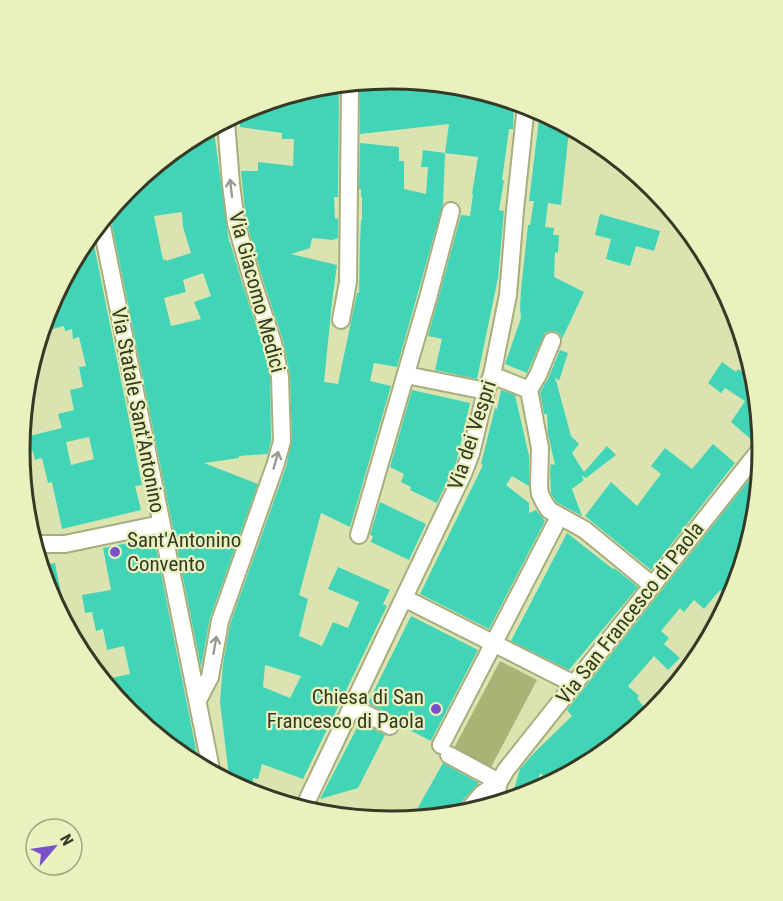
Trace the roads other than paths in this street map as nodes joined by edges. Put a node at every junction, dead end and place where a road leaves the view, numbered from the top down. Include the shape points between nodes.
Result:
1 (350, 92) edge
2 (525, 115) edge
3 (227, 129) edge
4 (451, 211) dead end
5 (103, 233) edge
6 (341, 320) dead end
7 (552, 341) dead end
8 (406, 375) junction
9 (489, 382) junction
10 (529, 390) junction
11 (753, 459) edge
12 (559, 517) junction
13 (161, 524) junction
14 (359, 536) dead end
15 (42, 544) edge
16 (652, 585) junction
17 (404, 598) junction
18 (494, 643) junction
19 (574, 684) junction
20 (198, 700) junction
21 (353, 706) junction
22 (390, 726) dead end
23 (210, 763) edge
24 (499, 782) junction
25 (496, 797) edge
26 (307, 802) edge
27 (476, 802) edge

1 - 6 street via 348,282
2 - 9 street, Via dei Vespri via 508,296
20 -> 3 street, Via Giacomo Medici via 210,677 219,621 282,441 280,377 236,223
4 - 8 street
5 - 13 street, Via Statale Sant'Antonino
7 - 10 street
8 - 9 street
8 - 14 street
9 - 10 street
9 - 17 street, Via dei Vespri via 463,474
10 - 12 street via 540,448 540,494 549,510
11 - 16 street, Via San Francesco di Paola
12 - 16 street via 585,530
12 - 18 street
13 - 15 street via 65,544
13 - 20 street, Via Statale Sant'Antonino
16 - 19 street, Via San Francesco di Paola
17 - 18 street
17 - 21 street, Via dei Vespri
18 - 19 street
18 - 24 street via 445,750
19 - 24 street, Via San Francesco di Paola
20 - 23 street, Via Statale Sant'Antonino
21 - 22 street
21 - 26 street, Via dei Vespri
24 - 25 street, Via San Francesco di Paola
24 - 27 street, Via San Francesco di Paola

